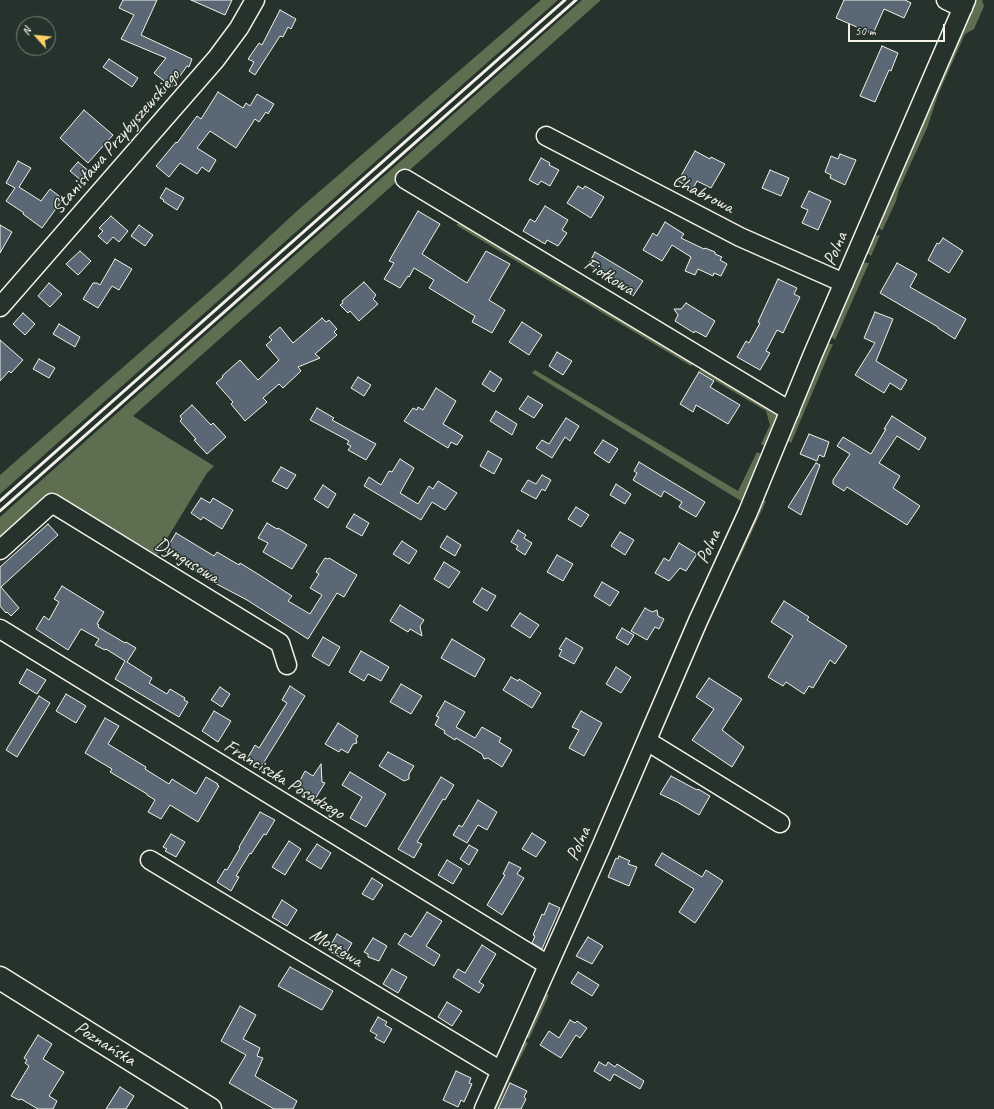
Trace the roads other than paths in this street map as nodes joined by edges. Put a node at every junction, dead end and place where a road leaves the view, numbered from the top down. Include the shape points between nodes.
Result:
1 (255, 0) edge
2 (946, 0) edge
3 (965, 4) edge
4 (546, 136) dead end
5 (405, 179) dead end
6 (844, 283) junction
7 (0, 307) edge
8 (790, 411) junction
9 (0, 550) edge
10 (0, 629) edge
11 (287, 665) dead end
12 (647, 741) junction
13 (780, 823) dead end
14 (150, 860) dead end
15 (548, 965) junction
16 (0, 978) edge
17 (501, 1071) junction
18 (210, 1109) edge
19 (484, 1109) edge

1 - 7 street, Stanisława Przybyszewskiego via 239,28 216,59
2 - 3 street
3 - 6 street, Polna
4 - 6 street, Chabrowa via 740,237
5 - 8 street, Fiołkowa
6 - 8 street, Polna
8 - 12 street, Polna
9 - 11 street, Dyngusowa via 52,504 280,643
10 - 15 street, Franciszka Posadzego
12 - 13 street
12 - 15 street, Polna
14 - 17 street, Mostowa
15 - 17 street, Polna
16 - 18 main road, Poznańska
17 - 19 street, Polna

